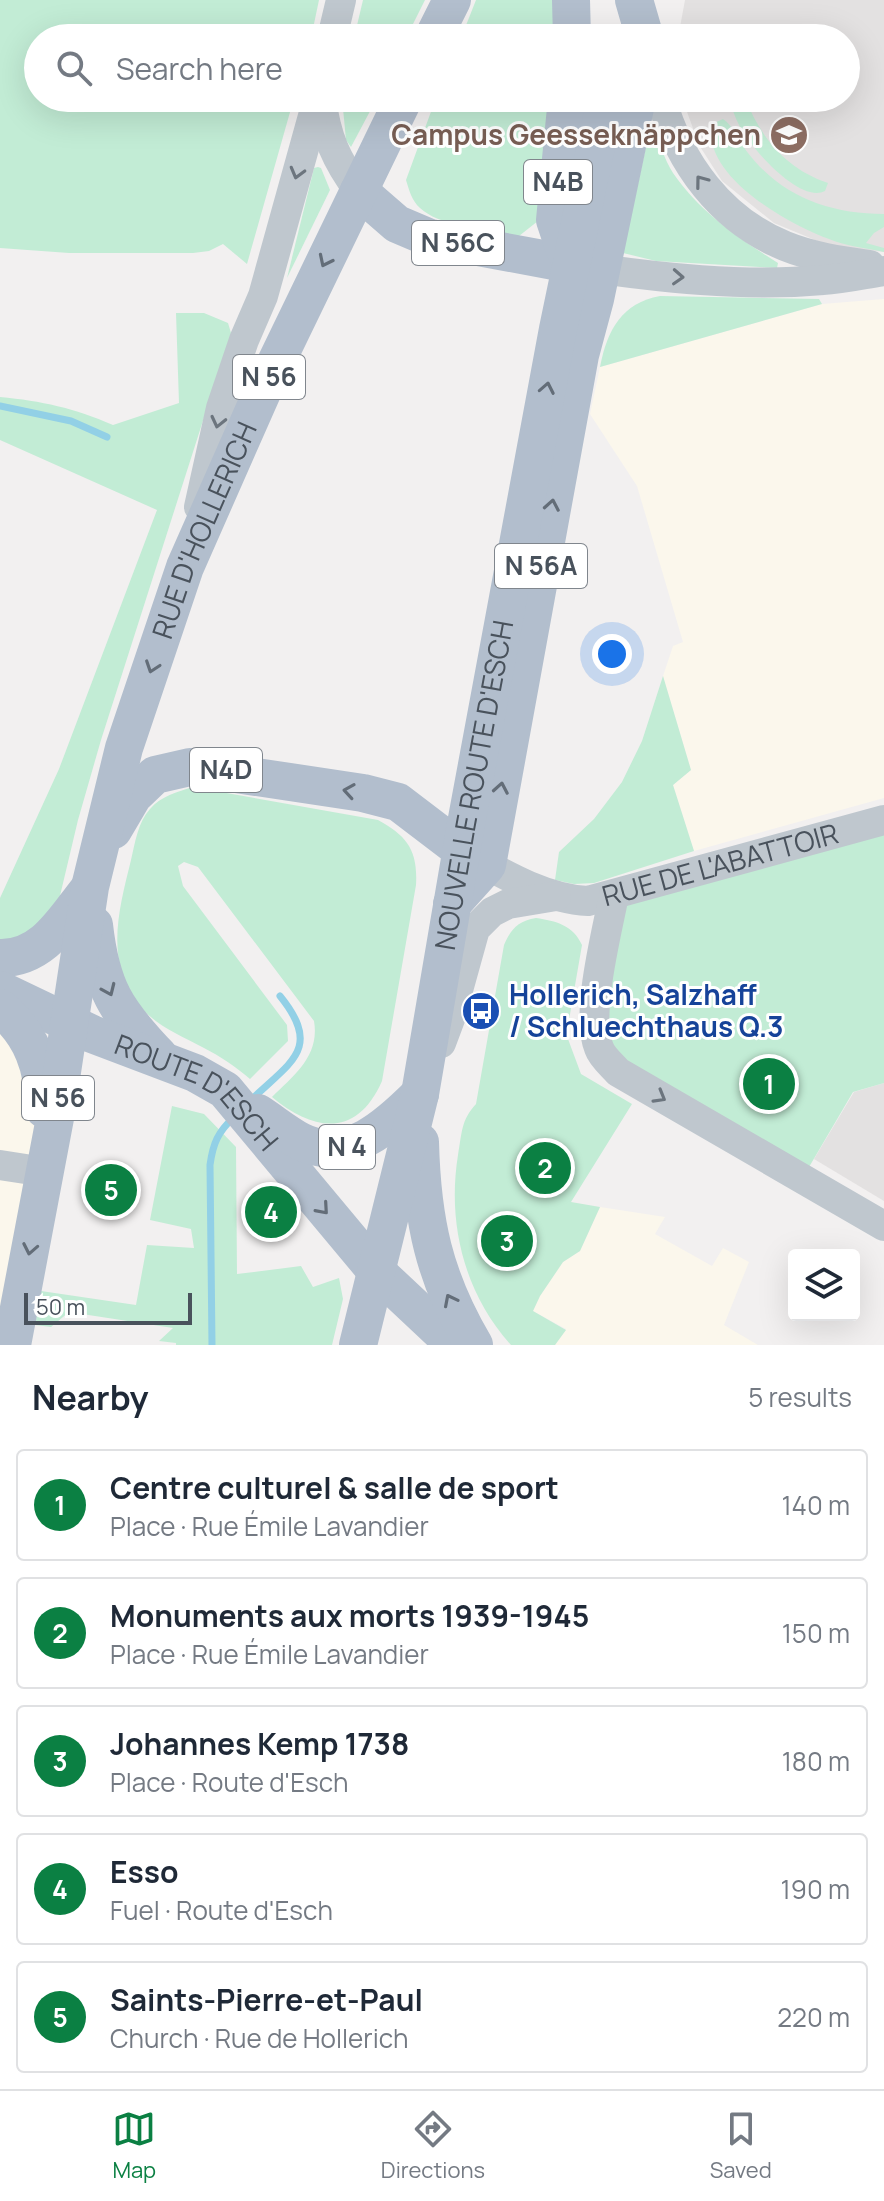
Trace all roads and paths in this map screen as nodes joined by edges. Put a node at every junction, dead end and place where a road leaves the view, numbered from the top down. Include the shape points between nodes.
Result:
1 (341, 0) edge
2 (452, 0) edge
3 (571, 0) edge
4 (631, 0) edge
5 (659, 0) edge
6 (335, 24) edge
7 (440, 24) edge
8 (572, 24) edge
9 (623, 24) edge
10 (640, 24) edge
11 (655, 24) edge
12 (315, 112) edge
13 (322, 112) edge
14 (397, 112) edge
15 (566, 112) edge
16 (604, 112) edge
17 (633, 112) edge
18 (665, 112) edge
19 (359, 191) junction
20 (585, 266) junction
21 (884, 269) edge
22 (263, 296) junction
23 (267, 381) junction
24 (185, 567) junction
25 (421, 817) junction
26 (884, 820) edge
27 (474, 858) junction
28 (90, 887) junction
29 (614, 895) junction
30 (556, 896) junction
31 (463, 917) junction
32 (0, 958) edge
33 (0, 990) edge
34 (0, 1008) edge
35 (69, 1023) junction
36 (162, 1059) junction
37 (420, 1094) junction
38 (260, 1123) junction
39 (0, 1165) edge
40 (45, 1172) junction
41 (884, 1226) edge
42 (376, 1271) junction
43 (12, 1345) edge
44 (358, 1345) edge
45 (455, 1345) edge
46 (474, 1345) edge

1 - 6 street
2 - 7 main road
3 - 8 main road
4 - 9 main road
4 - 10 main road
5 - 11 main road
12 -> 22 street
13 - 19 street via 339,163
14 - 19 main road, N 56
15 - 20 main road, N4B via 555,220
16 - 20 main road, NOUVELLE ROUTE D'ESCH / N 56A
17 - 20 main road, N 56A
21 -> 18 street via 784,246 733,215 683,156
19 - 20 main road, N 56C via 397,224 430,238
19 -> 23 main road, RUE D'HOLLERICH / N 56
20 -> 21 street via 774,282
27 -> 20 main road, NOUVELLE ROUTE D'ESCH / N 56A
22 - 23 street via 259,343
22 -> 24 street via 221,408
23 - 24 main road, RUE D'HOLLERICH / N 56
24 -> 28 main road, RUE D'HOLLERICH / N 56 via 124,748
25 - 27 main road
25 -> 28 main road, N4D via 374,795 227,771 175,768 155,775 133,796
25 - 37 main road, N 56A via 435,842 437,865 419,989
26 - 29 street, RUE DE L'ABATTOIR
27 - 30 street, RUE DE L'ABATTOIR
27 - 31 main road, NOUVELLE ROUTE D'ESCH / N 56A
28 - 32 main road via 49,940 29,954
28 - 35 main road, N 56
28 -> 36 main road, N 56 via 104,980 132,1027
29 - 30 street, RUE DE L'ABATTOIR via 588,901
29 -> 41 street via 596,996 599,1050 618,1072
30 - 31 street, RUE DE L'ABATTOIR
31 - 37 main road, NOUVELLE ROUTE D'ESCH / N 56A
33 - 35 main road, ROUTE D'ESCH / N 4
34 - 40 main road via 19,1024 38,1061 44,1088
35 - 36 main road, ROUTE D'ESCH / N 4
35 - 40 main road, N 56
36 - 38 main road, ROUTE D'ESCH / N 4 via 225,1090
37 - 38 main road, N 4 via 368,1139 342,1148 303,1143
37 - 42 main road, NOUVELLE ROUTE D'ESCH / N 56A
46 -> 37 main road via 443,1287 432,1251 424,1209
38 -> 42 main road, ROUTE D'ESCH / N 4
39 - 40 street
40 -> 43 main road, N 56
42 - 44 main road, N 56A
42 - 45 main road, ROUTE D'ESCH / N 4

